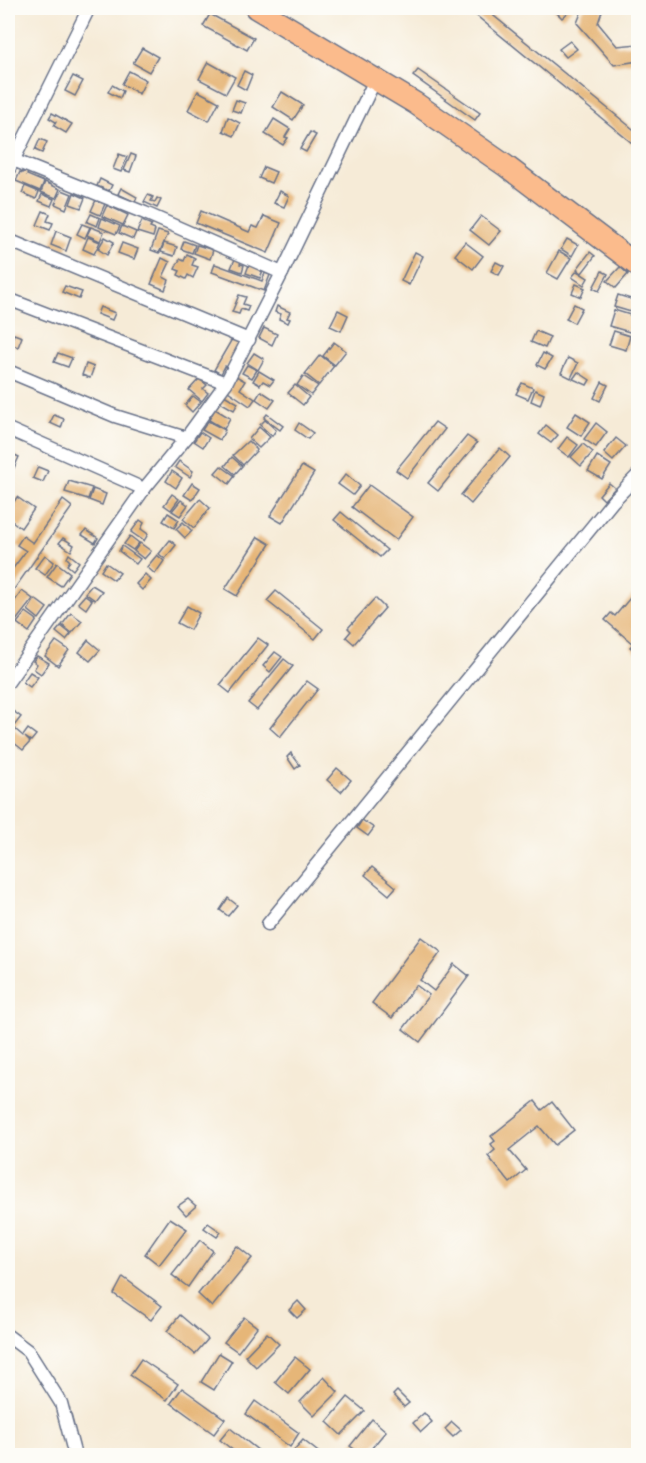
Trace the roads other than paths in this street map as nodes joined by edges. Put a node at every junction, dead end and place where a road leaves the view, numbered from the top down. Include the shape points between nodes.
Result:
1 (89, 8) edge
2 (256, 8) edge
3 (376, 78) junction
4 (10, 165) edge
5 (8, 240) edge
6 (639, 266) edge
7 (282, 273) junction
8 (8, 299) edge
9 (249, 340) junction
10 (8, 371) edge
11 (226, 383) junction
12 (8, 429) edge
13 (186, 438) junction
14 (639, 475) edge
15 (144, 489) junction
16 (8, 682) edge
17 (268, 924) dead end
18 (8, 1336) edge
19 (75, 1455) edge

1 - 4 street
2 - 3 highway
3 - 6 highway via 506,166
3 - 7 street
4 - 7 street via 145,213
5 - 9 street
7 - 9 street
8 - 11 street
9 - 11 street
10 - 13 street via 115,416
11 - 13 street
12 - 15 street
13 - 15 street
14 - 17 street via 613,501
15 - 16 street
18 - 19 street via 28,1351 61,1403

